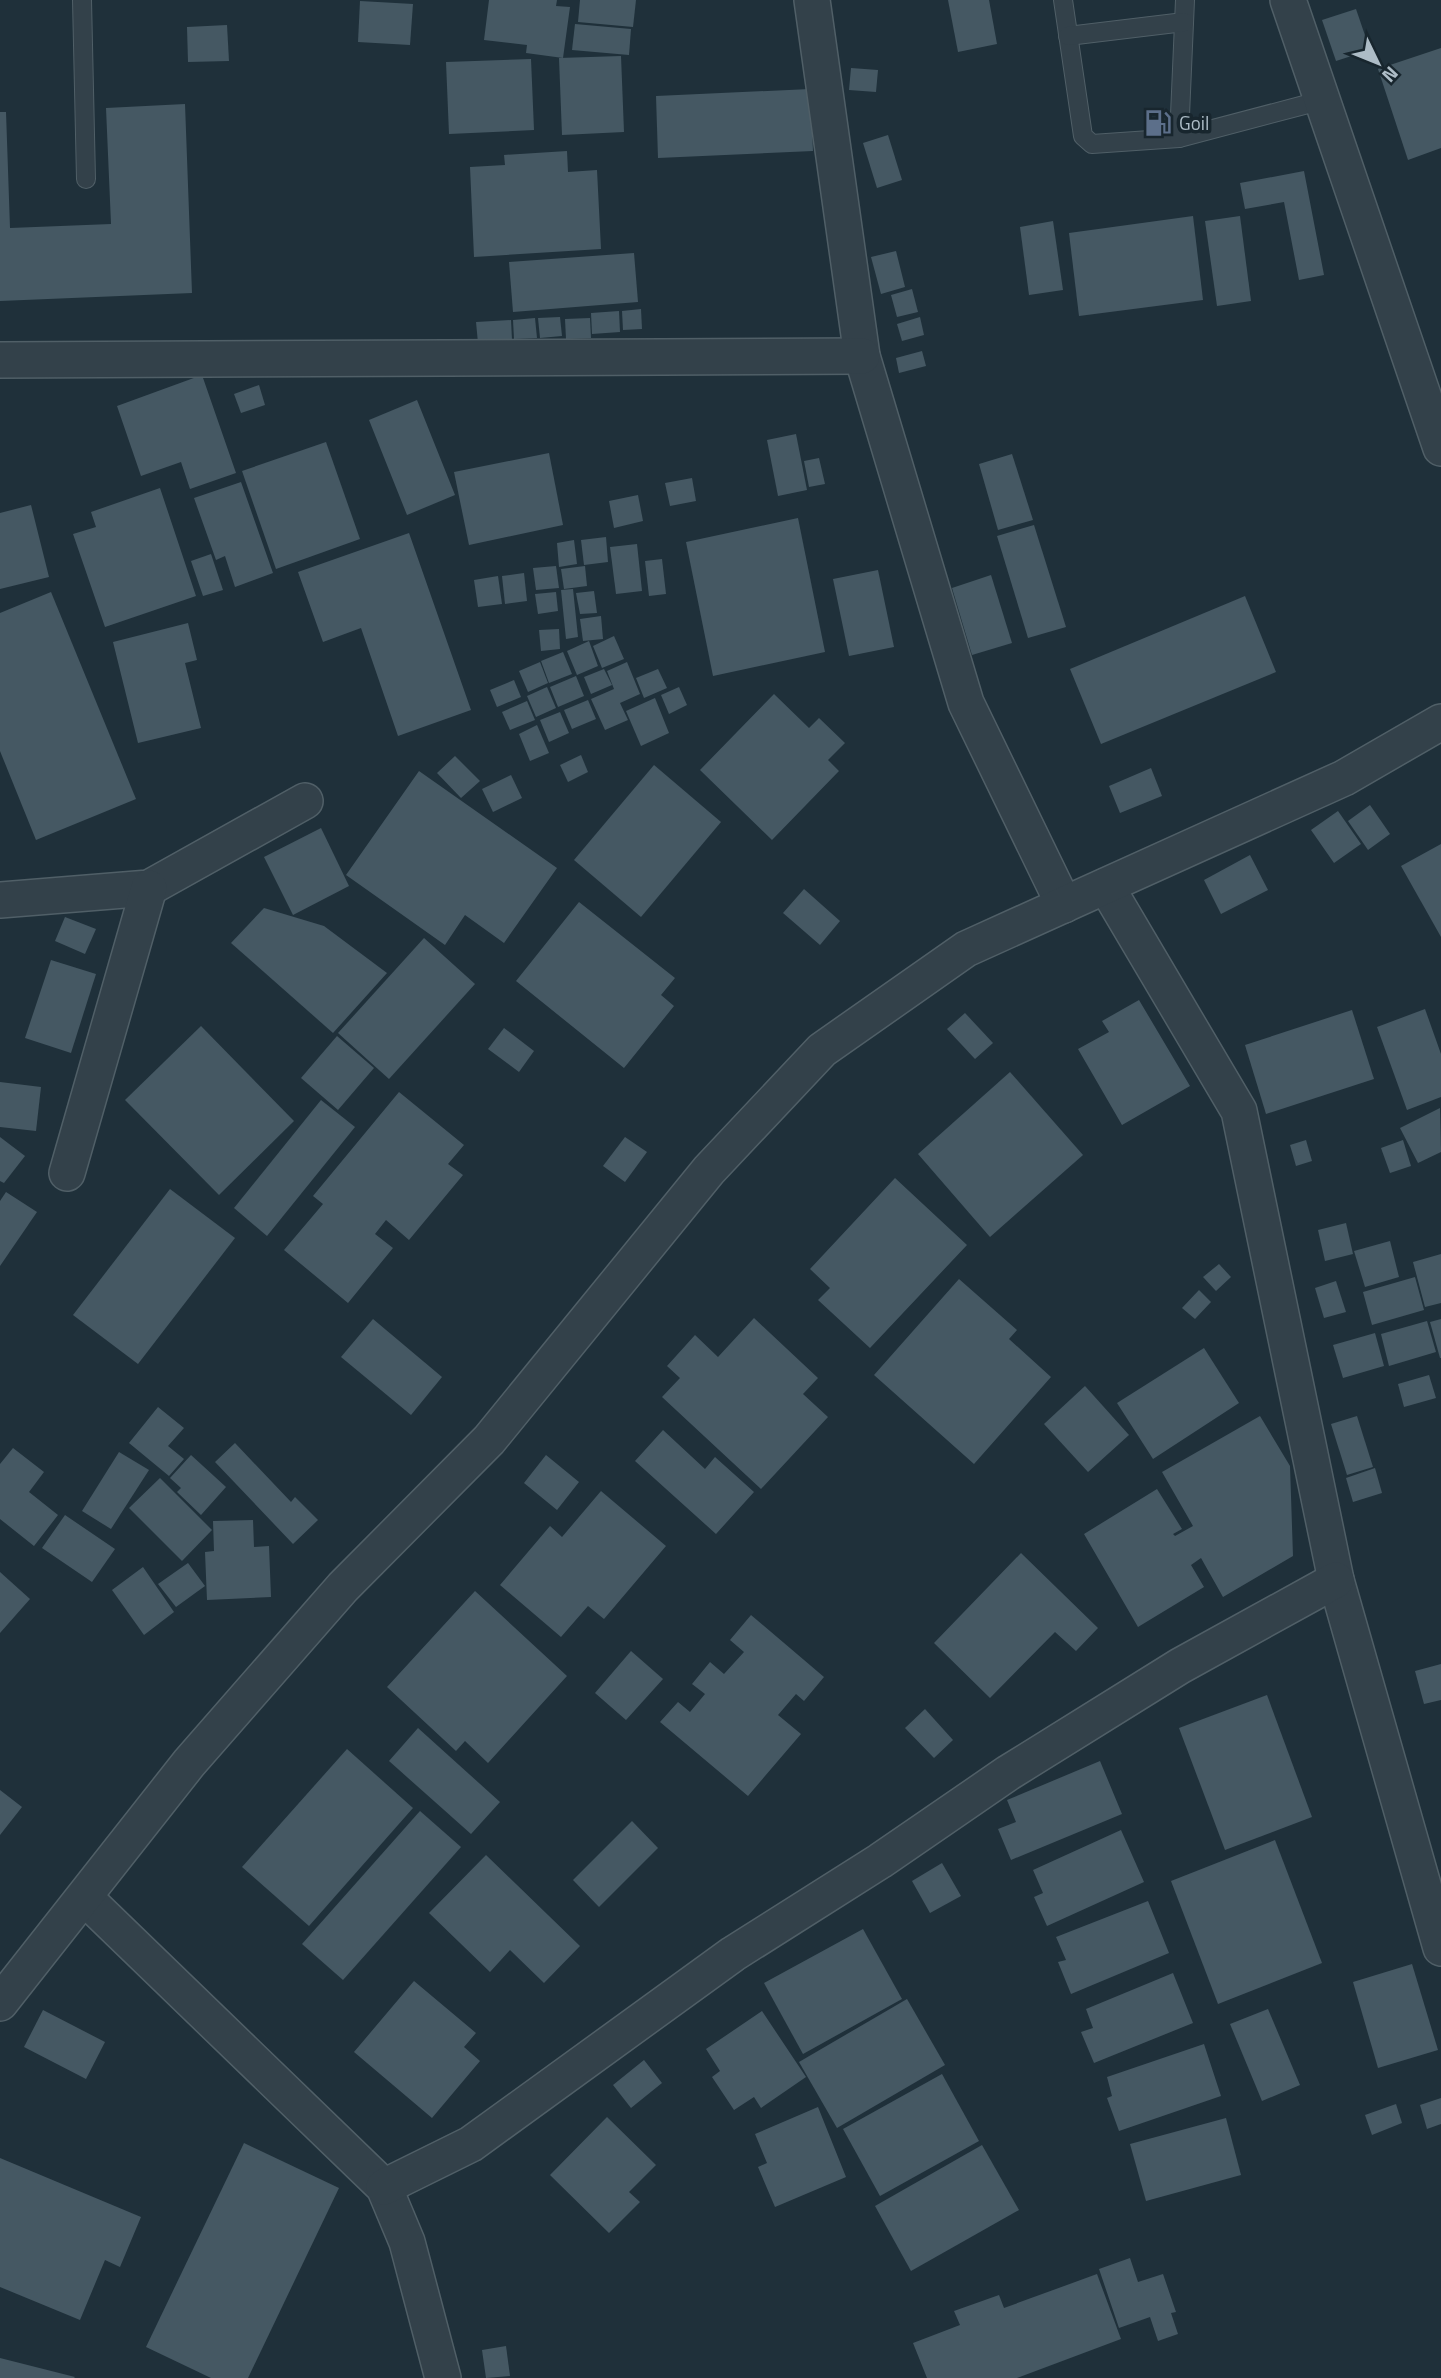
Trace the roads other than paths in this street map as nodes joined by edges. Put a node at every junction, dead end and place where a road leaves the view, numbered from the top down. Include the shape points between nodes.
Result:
1 (82, 0) edge
2 (812, 0) edge
3 (1063, 0) edge
4 (1185, 0) edge
5 (1288, 0) edge
6 (1184, 22) junction
7 (1068, 36) junction
8 (1323, 100) junction
9 (1179, 138) junction
10 (86, 179) dead end
11 (862, 356) junction
12 (0, 360) edge
13 (1432, 394) edge
14 (1441, 448) edge
15 (1441, 722) edge
16 (304, 800) dead end
17 (1106, 886) junction
18 (149, 888) junction
19 (0, 900) edge
20 (1064, 905) junction
21 (67, 1173) dead end
22 (1336, 1580) junction
23 (86, 1898) junction
24 (1441, 1948) edge
25 (0, 2003) edge
26 (384, 2187) junction
27 (443, 2378) edge

1 - 10 lane
2 - 11 street
3 - 7 lane
4 - 6 lane
5 - 8 street
6 - 7 lane
6 - 9 lane
7 - 9 lane via 1083,136 1092,144
8 - 9 lane
8 - 13 street
11 - 12 street
11 - 20 street via 966,703
13 - 14 street
15 - 17 street via 1344,778
16 - 18 street
17 - 20 street
17 - 22 street via 1239,1111
18 - 19 street
18 - 21 street
20 - 23 street via 966,949 822,1050 709,1170 489,1440 343,1587 198,1752
22 - 24 street
22 - 26 street via 1180,1666 1008,1773 733,1954 471,2144
23 - 25 street
23 - 26 street
26 - 27 street via 407,2242

